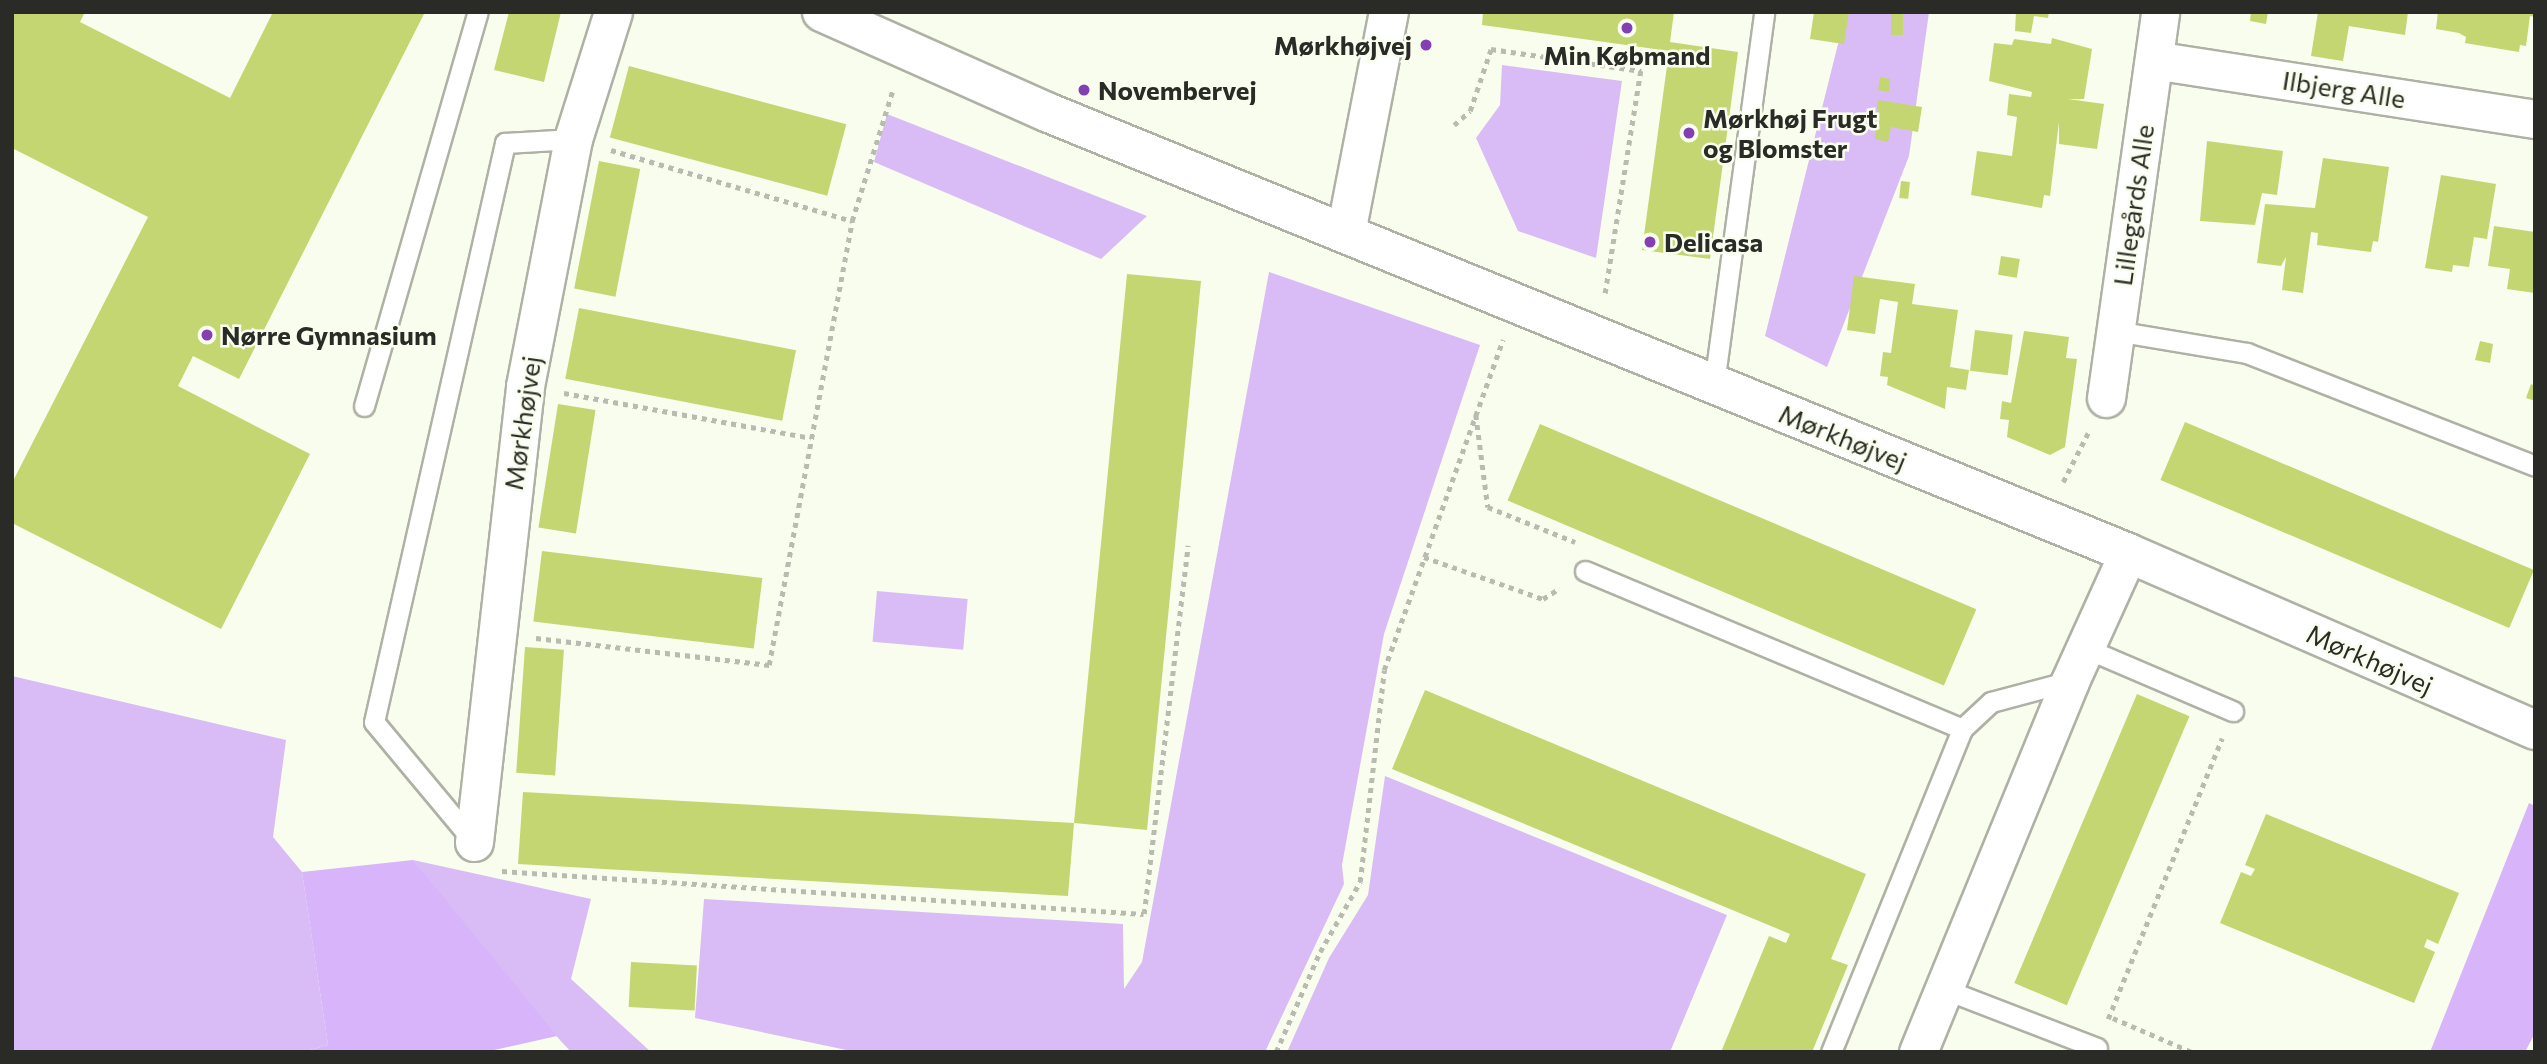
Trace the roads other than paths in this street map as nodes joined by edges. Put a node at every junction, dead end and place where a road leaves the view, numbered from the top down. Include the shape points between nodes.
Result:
1 (478, 12) edge
2 (612, 12) edge
3 (1389, 12) edge
4 (1764, 12) edge
5 (2161, 12) edge
6 (841, 16) edge
7 (2154, 60) junction
8 (2535, 119) edge
9 (573, 139) junction
10 (1346, 233) junction
11 (2115, 331) junction
12 (1714, 384) junction
13 (2106, 398) road end
14 (364, 406) dead end
15 (2535, 466) edge
16 (2128, 553) junction
17 (1585, 571) road end
18 (2085, 648) junction
19 (2070, 681) junction
20 (2233, 711) road end
21 (1962, 729) junction
22 (2535, 730) edge
23 (474, 842) joint
24 (1944, 989) junction
25 (2097, 1048) road end
26 (1831, 1052) edge
27 (1918, 1052) edge

1 - 14 lane
2 - 9 street, Mørkhøjvej
3 - 10 street
4 - 12 lane
5 - 7 street, Lillegårds Alle
6 - 10 street, Mørkhøjvej via 905,51
7 - 8 street, Ilbjerg Alle
7 - 11 street, Lillegårds Alle
9 - 23 street, Mørkhøjvej via 525,386
9 - 23 lane via 505,143 374,722
10 - 12 street, Mørkhøjvej
11 - 13 street, Lillegårds Alle
11 - 15 lane via 2247,353
12 - 16 street, Mørkhøjvej
16 - 18 street
16 - 22 street, Mørkhøjvej
17 - 21 lane
18 - 19 street
18 - 20 lane
19 - 21 lane via 1991,702
19 - 24 street
21 - 26 lane
24 - 25 lane
24 - 27 street

